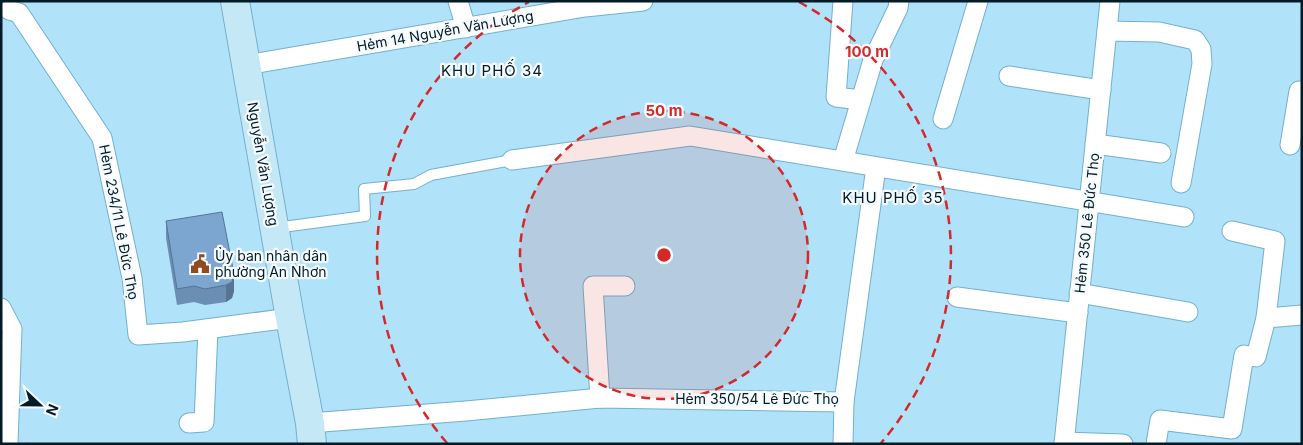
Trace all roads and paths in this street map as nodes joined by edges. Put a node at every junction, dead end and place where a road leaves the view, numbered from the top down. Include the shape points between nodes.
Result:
1 (235, 1) edge
2 (458, 1) edge
3 (643, 1) edge
4 (843, 1) edge
5 (899, 1) edge
6 (978, 1) edge
7 (1110, 1) edge
8 (585, 4) edge
9 (6, 7) edge
10 (466, 28) junction
11 (1107, 31) junction
12 (246, 65) junction
13 (1009, 76) dead end
14 (1101, 90) junction
15 (1302, 91) edge
16 (861, 100) junction
17 (943, 119) dead end
18 (1095, 144) junction
19 (1290, 145) dead end
20 (1161, 153) dead end
21 (512, 160) joint
22 (843, 161) junction
23 (876, 167) junction
24 (1181, 183) dead end
25 (1089, 200) junction
26 (1184, 217) dead end
27 (274, 228) junction
28 (1232, 231) dead end
29 (625, 286) dead end
30 (1080, 293) junction
31 (957, 297) dead end
32 (1, 308) edge
33 (1188, 312) dead end
34 (1078, 313) junction
35 (1302, 315) edge
36 (290, 318) junction
37 (1266, 318) junction
38 (7, 329) edge
39 (208, 329) junction
40 (600, 398) junction
41 (844, 402) junction
42 (189, 423) dead end
43 (311, 433) edge
44 (1064, 443) edge
45 (8, 444) edge
46 (843, 444) edge
47 (1123, 444) edge
48 (1156, 444) edge

1 - 12 street, Nguyễn Văn Lượng
2 - 10 street
3 - 8 street, Hẻm 14 Nguyễn Văn Lượng
4 - 16 street via 836,97
5 - 16 street via 873,60
6 - 17 street
7 - 11 street, Hẻm 350 Lê Đức Thọ
8 - 10 street, Hẻm 14 Nguyễn Văn Lượng
9 - 39 street, Hẻm 234/11 Lê Đức Thọ via 19,13 102,138 132,278 138,335
10 - 12 street, Hẻm 14 Nguyễn Văn Lượng
11 - 14 street, Hẻm 350 Lê Đức Thọ
11 - 24 street via 1159,32 1195,40 1202,49
12 - 27 street, Nguyễn Văn Lượng
13 - 14 street
14 - 18 street, Hẻm 350 Lê Đức Thọ
15 - 19 street via 1299,91
16 - 22 street
18 - 20 street
18 - 25 street, Hẻm 350 Lê Đức Thọ
21 - 22 street via 690,136
21 - 27 lane via 431,175 414,184 364,189 365,216
22 - 23 street
23 - 25 street
23 - 41 street, Hẻm 350/54 Lê Đức Thọ
25 - 26 street
25 - 30 street, Hẻm 350 Lê Đức Thọ
27 - 36 street, Nguyễn Văn Lượng
28 - 37 street via 1276,241
29 - 40 street via 593,286
30 - 33 street
30 - 34 street, Hẻm 350 Lê Đức Thọ
31 - 34 street
32 - 38 street
34 - 44 street, Hẻm 350 Lê Đức Thọ
35 - 37 street
36 - 39 street, Hẻm 234/11 Lê Đức Thọ
36 - 43 street, Nguyễn Văn Lượng
37 - 48 street via 1256,357 1244,355 1232,428 1160,420
38 - 45 street
39 - 42 street via 204,422
40 - 41 street, Hẻm 350/54 Lê Đức Thọ
40 - 43 street, Hẻm 350/54 Lê Đức Thọ via 466,411
41 - 46 street
44 - 47 street

